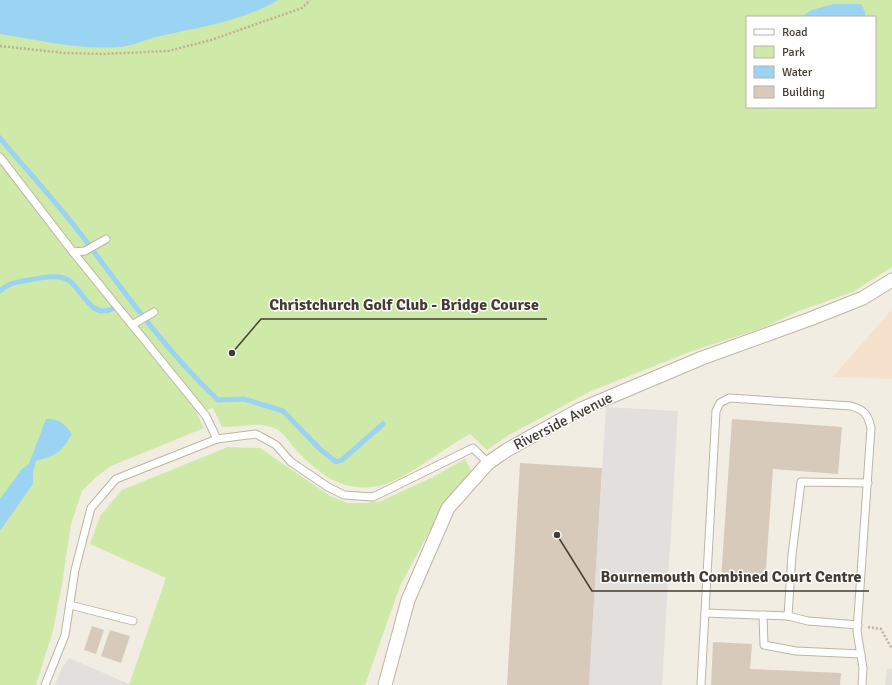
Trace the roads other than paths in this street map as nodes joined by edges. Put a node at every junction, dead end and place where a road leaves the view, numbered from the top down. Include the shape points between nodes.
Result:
1 (0, 157) edge
2 (106, 239) dead end
3 (73, 252) junction
4 (892, 280) edge
5 (154, 312) dead end
6 (132, 325) junction
7 (217, 439) junction
8 (488, 462) junction
9 (868, 483) junction
10 (70, 605) junction
11 (705, 613) junction
12 (763, 615) junction
13 (788, 616) junction
14 (133, 621) dead end
15 (858, 625) junction
16 (861, 654) junction
17 (45, 685) edge
18 (385, 685) edge
19 (701, 685) edge
20 (862, 685) edge

1 - 3 lane
2 - 3 lane via 84,251
3 - 6 lane
4 - 8 street, Riverside Avenue via 863,298 702,358 579,410
5 - 6 lane
6 - 7 lane via 206,416
7 - 8 lane via 256,434 276,446 311,478 344,495 373,498 472,448
7 - 10 lane via 116,479 91,508 75,570
8 - 18 street, Riverside Avenue via 448,508 408,600
9 - 11 lane via 871,428 869,416 862,409 851,406 729,398 720,403 716,411
9 - 13 lane via 801,482
9 - 15 lane
10 - 14 lane
10 - 17 lane via 65,635
11 - 12 lane
11 - 19 lane
12 - 13 lane
12 - 16 lane via 764,645 796,651
13 - 15 lane via 808,621
15 - 16 lane
16 - 20 lane

